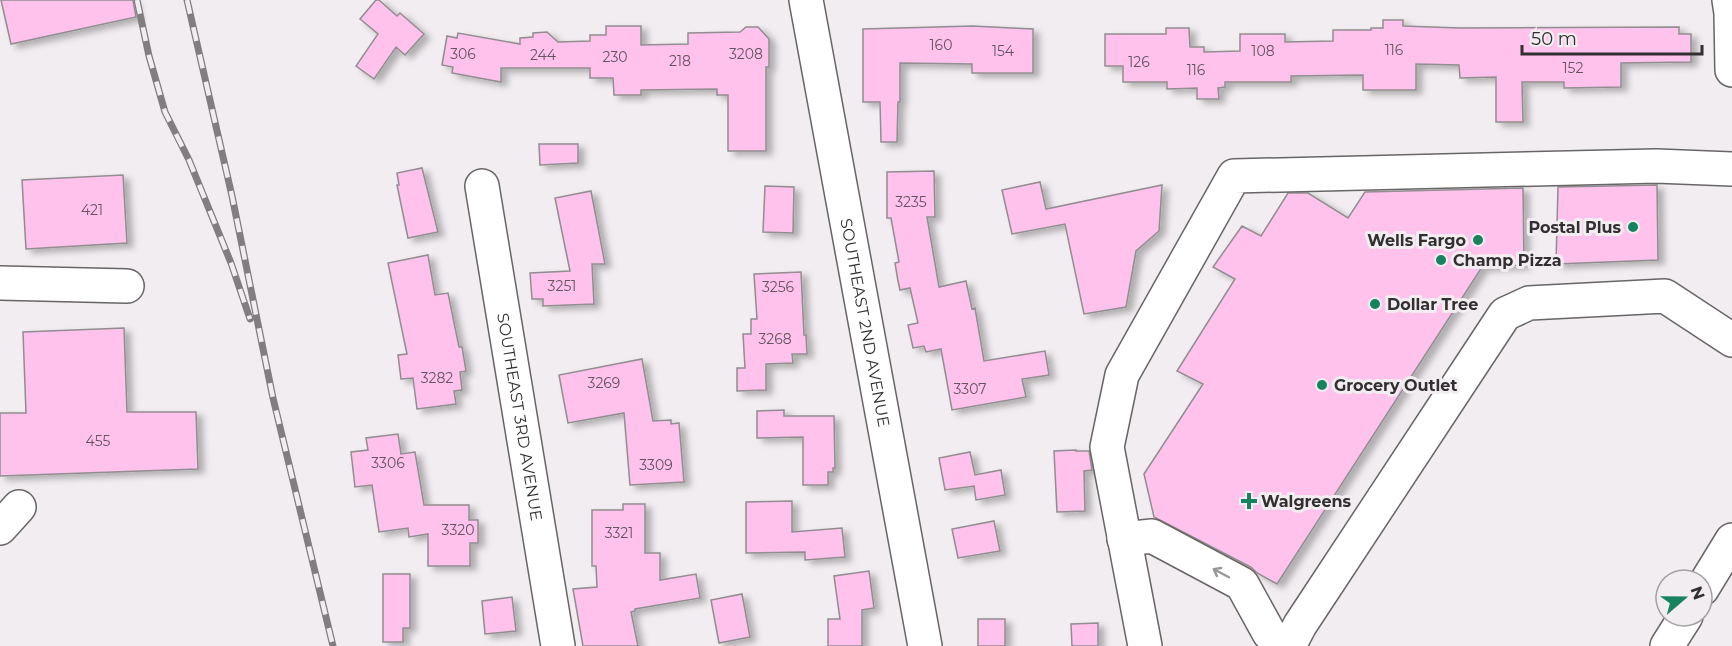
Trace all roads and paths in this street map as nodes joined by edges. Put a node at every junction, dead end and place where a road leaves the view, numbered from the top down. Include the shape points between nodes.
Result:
1 (806, 0) edge
2 (1729, 0) edge
3 (1732, 70) edge
4 (1732, 169) edge
5 (482, 186) dead end
6 (0, 283) edge
7 (127, 286) dead end
8 (1732, 340) edge
9 (1124, 539) junction
10 (1732, 540) edge
11 (1714, 569) edge
12 (1678, 628) edge
13 (1279, 640) edge
14 (558, 646) edge
15 (925, 646) edge
16 (1145, 646) edge
17 (1667, 646) edge

1 - 15 street, SOUTHEAST 2ND AVENUE
2 - 3 street
4 - 9 street via 1656,166 1234,176 1122,375 1107,447
5 - 14 street, SOUTHEAST 3RD AVENUE
6 - 7 street
8 - 13 street via 1665,296 1529,303 1505,314 1300,625
13 -> 9 street via 1242,584 1152,536
9 - 16 street
10 - 11 street
12 - 17 street

